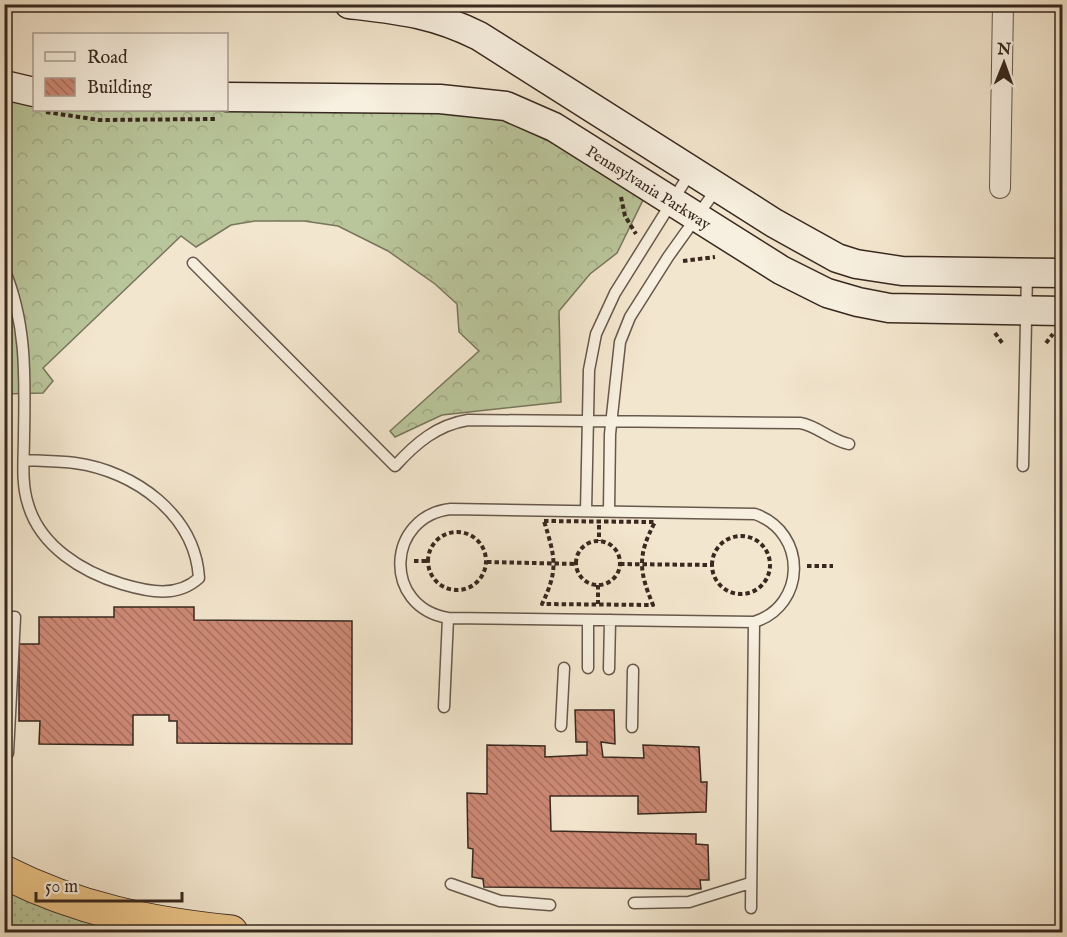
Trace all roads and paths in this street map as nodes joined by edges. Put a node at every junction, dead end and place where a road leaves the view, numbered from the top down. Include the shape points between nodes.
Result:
1 (349, 4) edge
2 (1003, 4) edge
3 (4, 85) edge
4 (33, 92) edge
5 (228, 108) edge
6 (43, 111) edge
7 (192, 111) edge
8 (692, 170) junction
9 (621, 186) dead end
10 (718, 187) junction
11 (1000, 188) dead end
12 (672, 201) junction
13 (696, 215) junction
14 (640, 239) dead end
15 (193, 263) dead end
16 (4, 269) edge
17 (1027, 272) junction
18 (1062, 273) edge
19 (1026, 310) junction
20 (1062, 310) edge
21 (588, 420) junction
22 (612, 420) junction
23 (849, 444) dead end
24 (24, 460) junction
25 (1023, 466) dead end
26 (586, 511) junction
27 (609, 511) junction
28 (599, 522) junction
29 (599, 541) junction
30 (487, 562) junction
31 (555, 563) junction
32 (576, 564) junction
33 (620, 564) junction
34 (641, 564) junction
35 (711, 565) junction
36 (598, 585) junction
37 (598, 604) junction
38 (4, 617) edge
39 (448, 618) junction
40 (588, 620) junction
41 (610, 620) junction
42 (754, 622) junction
43 (564, 668) dead end
44 (588, 668) dead end
45 (609, 669) dead end
46 (633, 670) dead end
47 (444, 706) dead end
48 (561, 726) dead end
49 (632, 727) dead end
50 (8, 753) dead end
51 (4, 872) edge
52 (750, 883) junction
53 (452, 884) dead end
54 (634, 903) dead end
55 (550, 905) dead end
56 (751, 908) dead end
57 (231, 933) edge

1 - 8 main road via 415,12 462,27
2 - 11 street
3 - 4 main road
5 - 12 main road, Pennsylvania Parkway via 440,99 506,106 554,128
6 - 7 path via 99,120
8 - 10 main road
8 - 12 lane
9 - 14 path via 625,216
10 - 13 lane
10 - 17 main road via 811,245 856,264 902,271
12 - 13 main road, Pennsylvania Parkway
12 - 21 lane via 604,313 591,350
13 - 19 main road, Pennsylvania Parkway via 797,279 839,297 899,308
13 - 22 lane via 624,329 617,355
15 - 21 lane via 395,466 429,434 454,422
16 - 24 lane via 15,296 24,345
17 - 18 main road
17 - 19 lane
19 - 20 main road, Pennsylvania Parkway
19 - 25 lane
21 - 22 lane
21 - 26 lane
22 - 23 lane via 800,423
22 - 27 lane
24 - 24 lane via 76,463 143,488 184,527 198,557 199,578 178,591 154,591 112,581 77,564 47,540 35,522 25,492
26 - 27 lane
26 - 39 lane via 451,509 426,515 407,535 402,580 404,589 418,605
27 - 42 lane via 755,514 776,525 791,544 796,566 783,601 766,618
28 - 29 path
28 - 31 path via 544,521
28 - 34 path via 655,522
29 - 32 path via 580,551
29 - 33 path via 616,550
30 - 30 path via 480,580 464,590 445,588 428,565 432,546 438,539 456,532 474,537
30 - 31 path
31 - 32 path
31 - 37 path via 542,604
32 - 36 path via 583,579
33 - 34 path
33 - 36 path via 616,577
34 - 35 path
34 - 37 path via 653,605
35 - 35 path via 718,584 735,594 745,594 763,585 770,566 769,557 758,542 741,536 723,541
36 - 37 path
38 - 50 lane via 15,617
39 - 40 lane
39 - 47 lane
40 - 41 lane
40 - 44 lane
41 - 42 lane
41 - 45 lane
42 - 52 lane
43 - 48 lane
46 - 49 lane
51 - 57 highway via 69,901 130,918
52 - 54 lane via 689,902
52 - 56 lane
53 - 55 lane via 500,901

